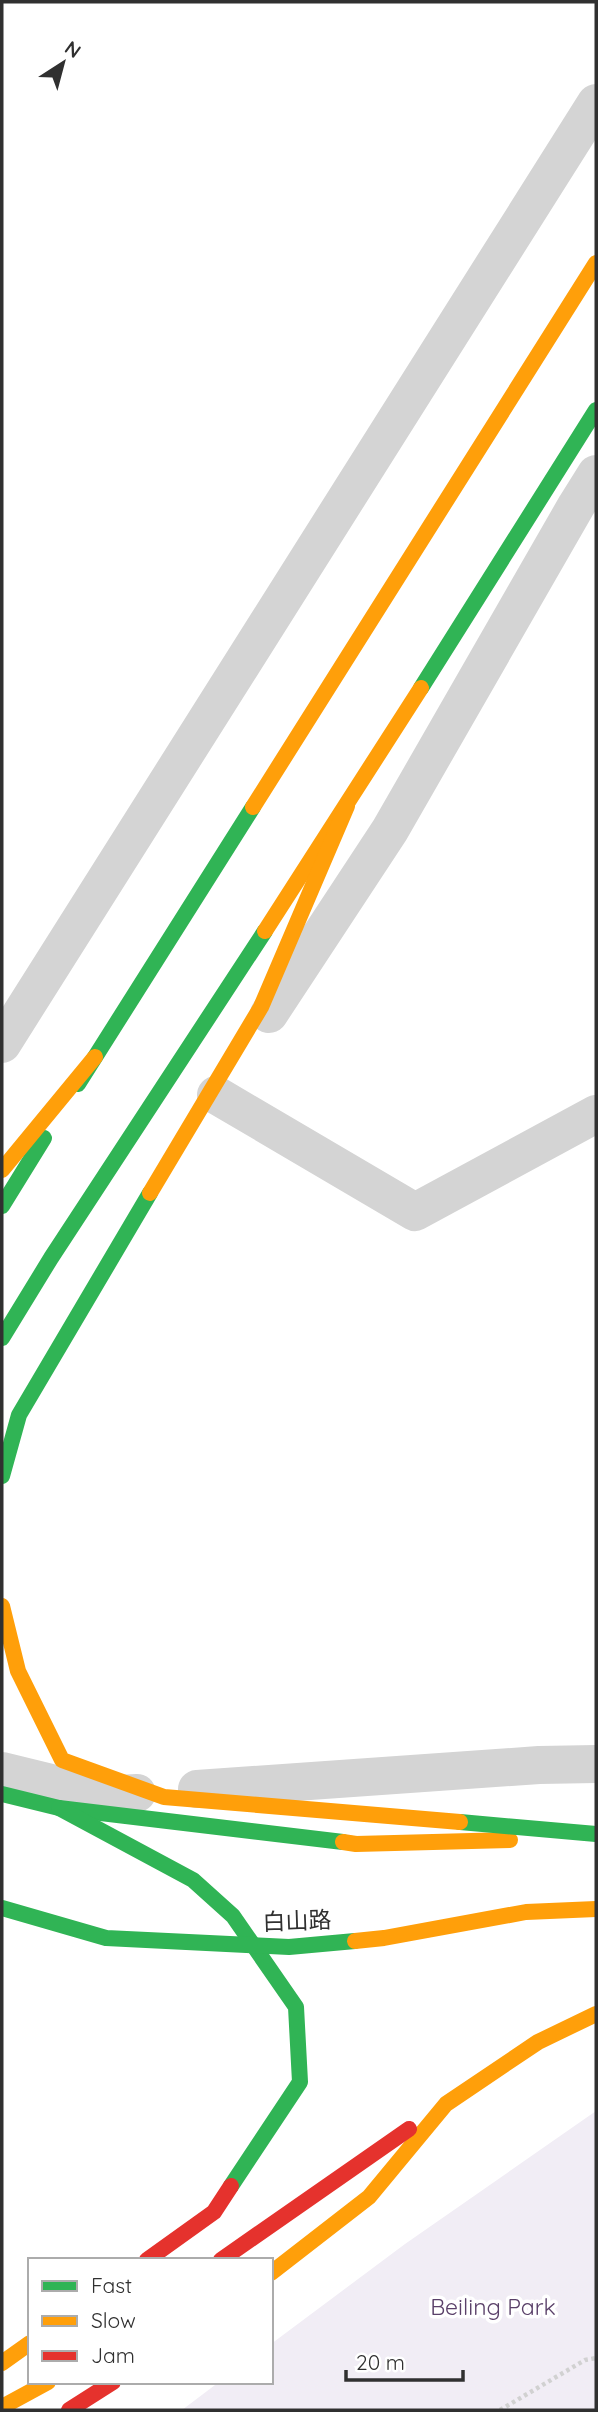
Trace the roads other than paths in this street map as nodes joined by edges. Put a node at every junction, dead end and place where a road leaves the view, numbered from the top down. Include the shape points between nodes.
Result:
1 (596, 103) edge
2 (596, 263) edge
3 (596, 410) edge
4 (596, 474) edge
5 (347, 806) junction
6 (2, 1044) edge
7 (96, 1057) junction
8 (216, 1095) junction
9 (596, 1114) edge
10 (2, 1170) edge
11 (2, 1206) edge
12 (2, 1338) edge
13 (2, 1423) edge
14 (2, 1476) edge
15 (2, 1606) edge
16 (596, 1764) edge
17 (2, 1771) edge
18 (2, 1794) edge
19 (59, 1808) junction
20 (596, 1837) edge
21 (2, 1908) edge
22 (596, 1909) edge
23 (596, 2014) edge
24 (446, 2104) junction
25 (150, 2258) edge
26 (224, 2258) edge
27 (273, 2271) edge
28 (28, 2344) edge
29 (2, 2363) edge
30 (44, 2384) edge
31 (110, 2384) edge
32 (2, 2407) edge
33 (69, 2410) edge

1 - 6 street
2 - 7 highway
3 - 5 highway
4 - 8 street via 390,830
5 - 12 highway, bridge
5 - 14 highway, bridge via 261,1007 19,1415
7 - 10 highway, bridge
7 - 11 highway, bridge
8 - 9 street via 415,1212
8 - 13 street
15 - 20 highway, bridge via 18,1671 62,1760 164,1797
16 - 17 street via 100,1796
18 - 19 highway
19 - 20 highway via 356,1844
19 - 25 highway via 192,1880 233,1916 296,2007 300,2082 214,2212
21 - 22 highway, 白山路, bridge via 106,1938 289,1947 384,1938 526,1912
23 - 24 highway via 538,2042
24 - 26 highway
24 - 27 highway via 369,2197
28 - 29 highway
30 - 32 highway
31 - 33 highway

